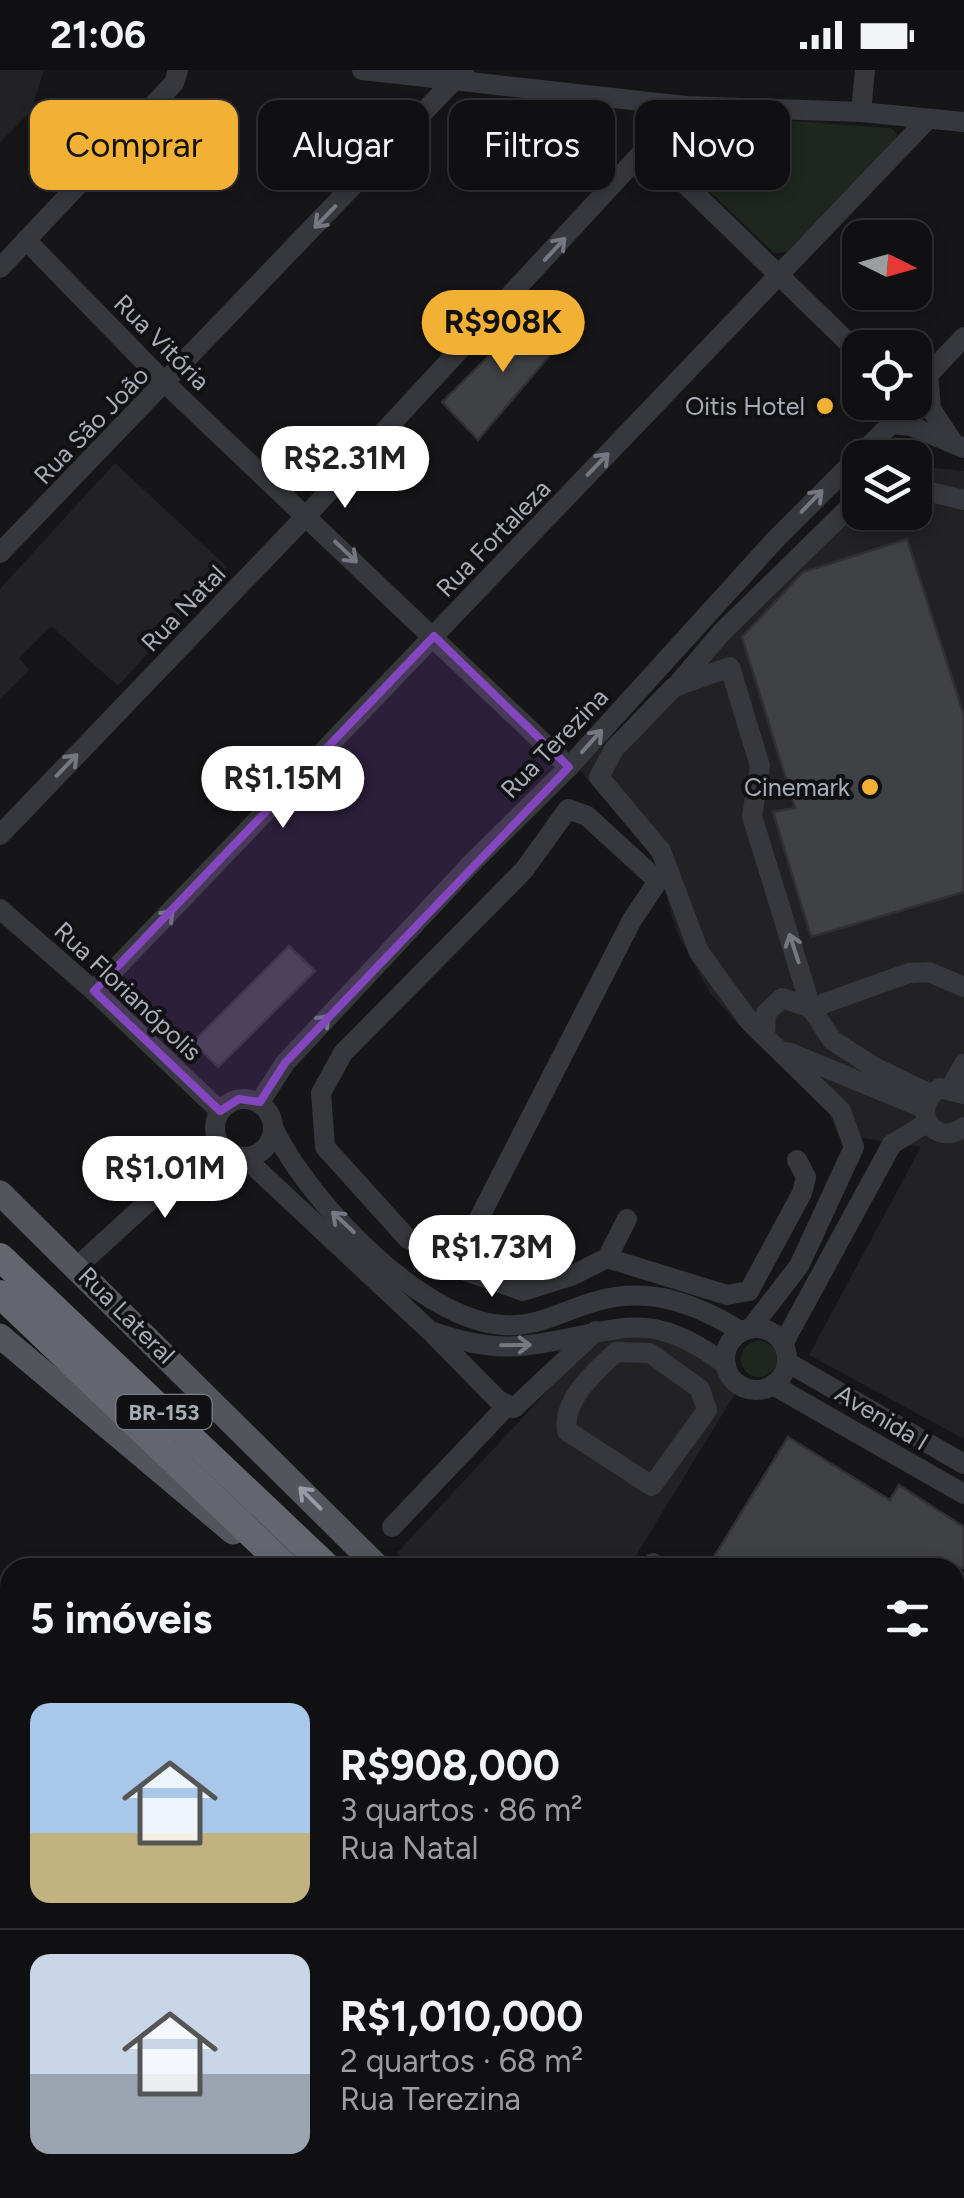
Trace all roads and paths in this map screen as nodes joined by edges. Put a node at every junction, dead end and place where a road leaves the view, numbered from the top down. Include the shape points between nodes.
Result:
1 (178, 70) edge
2 (362, 70) edge
3 (865, 70) edge
4 (458, 76) edge
5 (640, 100) edge
6 (790, 110) edge
7 (861, 112) junction
8 (928, 119) junction
9 (964, 122) edge
10 (635, 164) edge
11 (691, 190) edge
12 (26, 240) junction
13 (0, 268) edge
14 (778, 275) junction
15 (842, 337) edge
16 (964, 338) edge
17 (932, 366) edge
18 (166, 384) junction
19 (932, 409) edge
20 (889, 420) edge
21 (890, 424) junction
22 (957, 444) edge
23 (932, 494) edge
24 (964, 500) edge
25 (307, 515) junction
26 (842, 515) edge
27 (0, 553) edge
28 (722, 632) junction
29 (434, 636) junction
30 (730, 667) junction
31 (674, 687) junction
32 (568, 767) junction
33 (609, 790) junction
34 (587, 816) junction
35 (0, 835) edge
36 (664, 878) junction
37 (0, 910) edge
38 (964, 988) edge
39 (94, 991) junction
40 (811, 1008) junction
41 (771, 1041) junction
42 (964, 1064) edge
43 (957, 1090) edge
44 (260, 1102) junction
45 (927, 1108) junction
46 (220, 1111) junction
47 (273, 1127) junction
48 (963, 1129) edge
49 (217, 1139) junction
50 (244, 1157) junction
51 (797, 1160) dead end
52 (0, 1193) edge
53 (823, 1214) junction
54 (626, 1219) dead end
55 (786, 1221) junction
56 (0, 1257) edge
57 (607, 1258) junction
58 (78, 1266) junction
59 (454, 1267) junction
60 (0, 1294) edge
61 (747, 1330) junction
62 (430, 1331) junction
63 (596, 1331) junction
64 (0, 1337) edge
65 (785, 1353) junction
66 (564, 1362) junction
67 (726, 1366) junction
68 (773, 1385) junction
69 (582, 1388) junction
70 (506, 1406) junction
71 (964, 1464) edge
72 (964, 1494) edge
73 (392, 1527) dead end
74 (265, 1558) edge
75 (277, 1558) edge
76 (317, 1558) edge
77 (369, 1558) edge

1 - 12 street via 174,83
2 - 4 street
3 - 7 street
4 - 5 street
4 -> 18 street, Rua São João
6 - 7 street
7 - 8 street
8 - 9 street
8 - 14 street, Rua Fortaleza
25 -> 10 street, Rua Natal
11 - 14 street
12 - 13 street
12 - 18 street, Rua Vitória
14 - 15 street
29 -> 14 street, Rua Fortaleza
16 - 17 street
18 - 25 street, Rua Vitória
18 - 27 street, Rua São João
19 - 22 street
20 - 21 street
21 - 22 street
32 -> 21 street, Rua Terezina
23 - 24 street
25 -> 29 street, Rua Vitória
35 -> 25 street, Rua Natal
26 - 28 street
28 - 30 street
28 - 31 street
29 - 32 street, Rua Vitória
39 -> 29 street, Rua Fortaleza
30 - 31 street
40 -> 30 street via 752,816 760,766
31 - 33 street via 607,758 599,777
44 -> 32 street, Rua Terezina via 285,1063
33 - 34 street
33 - 36 street via 661,852
34 - 36 street
34 - 59 street via 568,809 524,870 343,1052 321,1093 325,1147 408,1240
36 - 41 street via 700,952
36 - 59 street via 632,920
37 - 39 street, Rua Florianópolis
38 - 40 street via 930,972 908,974
39 - 46 street, Rua Florianópolis
40 - 41 street via 791,998 776,1000 766,1013
40 - 45 street via 832,1040
41 - 45 street
41 - 53 street via 841,1111 850,1129 854,1147
42 - 43 street
43 - 45 street
44 - 46 street via 238,1099
44 - 47 street
45 - 48 street via 946,1135
45 - 65 street via 892,1144
46 - 49 street
47 - 50 street via 262,1151
61 -> 47 street via 661,1296 598,1300 516,1325 459,1316 418,1292 320,1200
49 - 50 street via 229,1154
49 - 58 street
50 - 62 street
51 - 55 street via 806,1177
52 - 58 main road, Rua Lateral
53 - 55 street
53 - 61 street via 799,1266
54 - 57 street
55 - 57 street via 749,1291 727,1295
56 - 76 highway, BR-153
57 - 59 street via 523,1291
77 -> 58 main road, Rua Lateral
60 - 75 highway, BR-153
61 - 65 street via 770,1331
61 - 67 street via 728,1346
62 -> 63 street via 458,1341 525,1346
62 - 70 street
63 - 66 street
63 - 67 street via 624,1324 678,1334
64 - 74 main road
65 - 68 street
65 - 71 street, Avenida I
66 - 69 street
66 - 70 street via 525,1402
67 - 68 street via 745,1388
68 - 72 street, Avenida I
69 - 69 street via 565,1418 567,1432 652,1486 707,1410 700,1390 650,1352 616,1352
70 - 73 street

